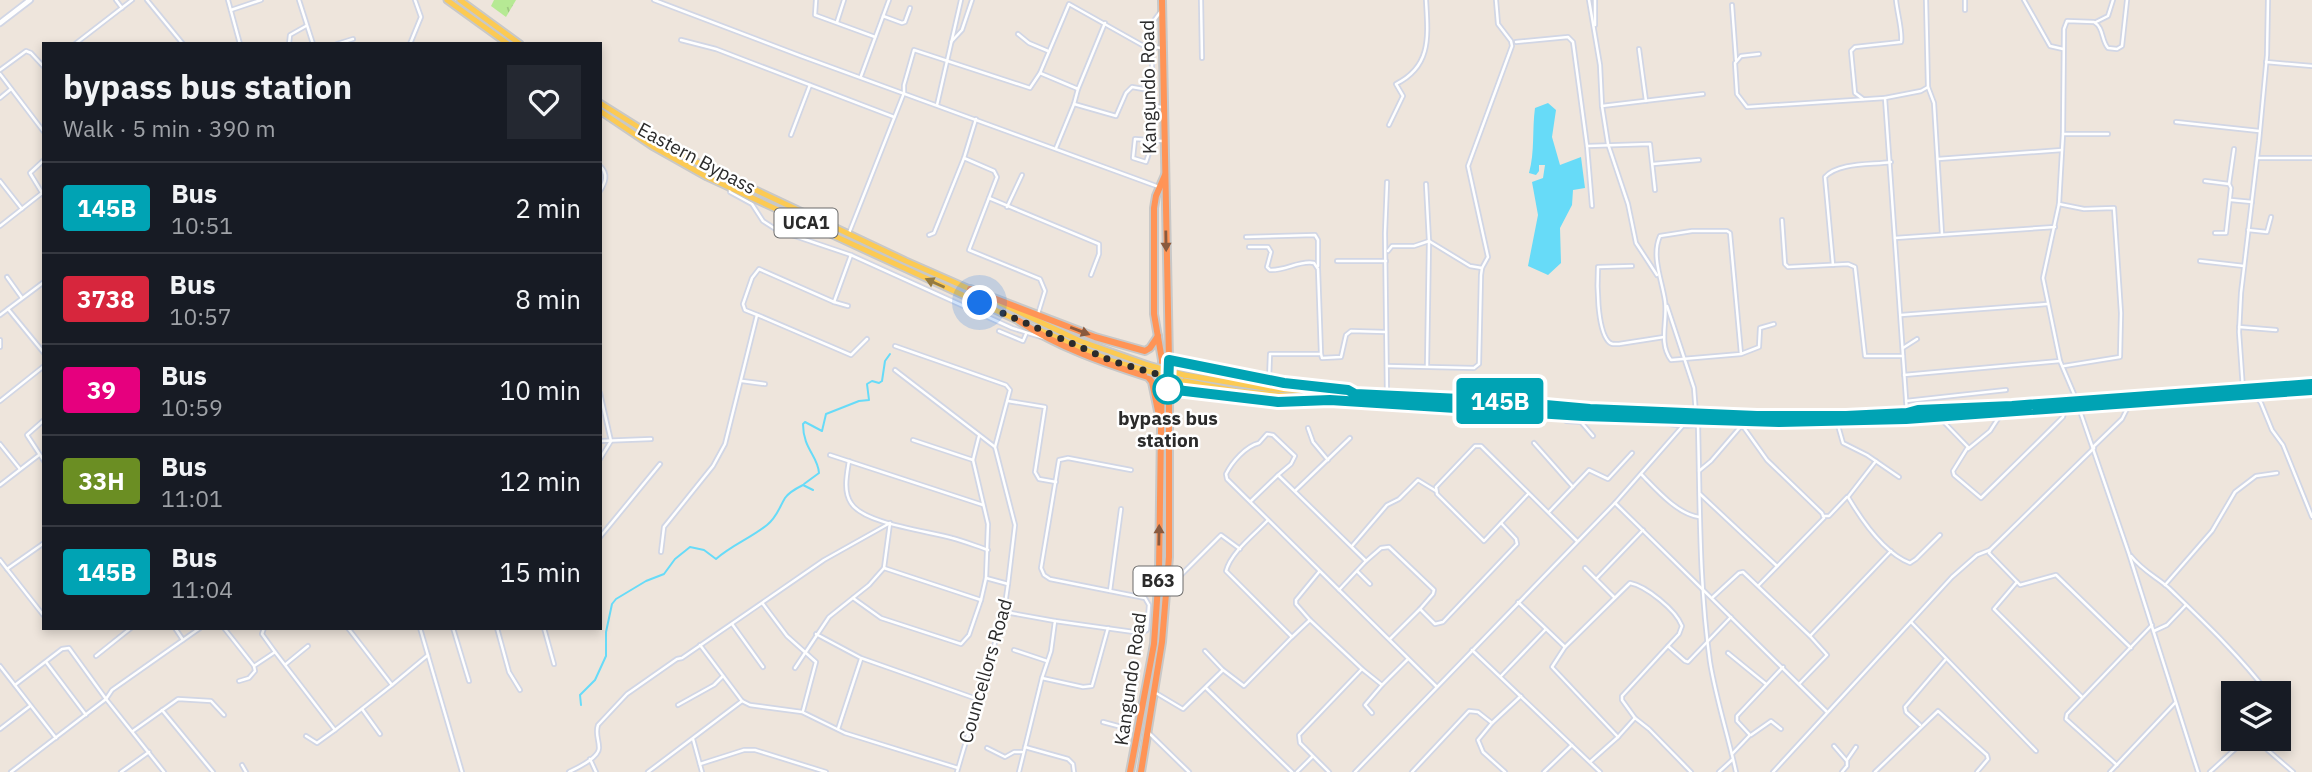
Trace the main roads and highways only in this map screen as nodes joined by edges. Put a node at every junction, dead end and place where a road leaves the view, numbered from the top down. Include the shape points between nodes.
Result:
1 (447, 0) edge
2 (460, 0) edge
3 (1162, 0) edge
4 (505, 42) edge
5 (517, 42) edge
6 (602, 104) edge
7 (602, 112) edge
8 (1166, 173) junction
9 (837, 228) junction
10 (834, 235) junction
11 (1166, 281) junction
12 (1155, 282) junction
13 (970, 289) junction
14 (1019, 321) junction
15 (1158, 336) junction
16 (1169, 360) junction
17 (2312, 384) edge
18 (1168, 389) junction
19 (2312, 390) edge
20 (1270, 392) junction
21 (1355, 394) junction
22 (1330, 400) junction
23 (1543, 405) junction
24 (1542, 413) junction
25 (1160, 420) junction
26 (1168, 569) junction
27 (1159, 571) junction
28 (1156, 618) junction
29 (1165, 619) junction
30 (1154, 641) junction
31 (1162, 642) junction
32 (1130, 772) edge
33 (1141, 772) edge

1 - 4 main road
2 - 5 main road
3 - 8 highway, Kangundo Road / B63
6 - 9 main road, Eastern Bypass / UCA1 via 686,157
7 - 10 main road, Eastern Bypass / UCA1 via 707,177
8 -> 11 highway, Kangundo Road / B63
8 - 12 highway, Kangundo Road / B63 via 1154,208
9 - 10 main road
9 - 13 main road, Eastern Bypass / UCA1
14 -> 10 main road, Eastern Bypass / UCA1
11 - 12 highway
11 - 16 highway, Kangundo Road / B63
12 - 15 highway, Kangundo Road / B63
13 -> 15 highway via 1095,337 1145,351
13 - 20 main road, Eastern Bypass / UCA1, bridge via 1080,341 1184,375
14 - 20 main road, Eastern Bypass / UCA1, bridge via 1112,361 1203,386
14 - 25 highway via 1103,363 1151,379
15 - 25 highway, Kangundo Road / B63
16 - 18 highway, Kangundo Road / B63
16 - 21 highway
17 - 23 main road, Eastern Bypass / UCA1 via 1846,416
18 - 22 highway via 1278,402
18 - 26 highway, Kangundo Road / B63
19 - 24 main road, Eastern Bypass / UCA1 via 1837,422 1686,422
20 - 21 main road, Eastern Bypass / UCA1
20 - 22 main road, Eastern Bypass / UCA1
21 - 23 main road, Eastern Bypass / UCA1
22 - 24 main road, Eastern Bypass / UCA1
23 - 24 main road
27 -> 25 highway, Kangundo Road / B63
26 - 27 highway
26 - 29 highway, Kangundo Road / B63
27 - 28 highway, Kangundo Road / B63
28 - 29 highway
28 - 30 highway, Kangundo Road / B63
29 - 31 highway, Kangundo Road / B63
30 - 31 highway
30 - 32 highway, Kangundo Road / B63
31 - 33 highway, Kangundo Road / B63

